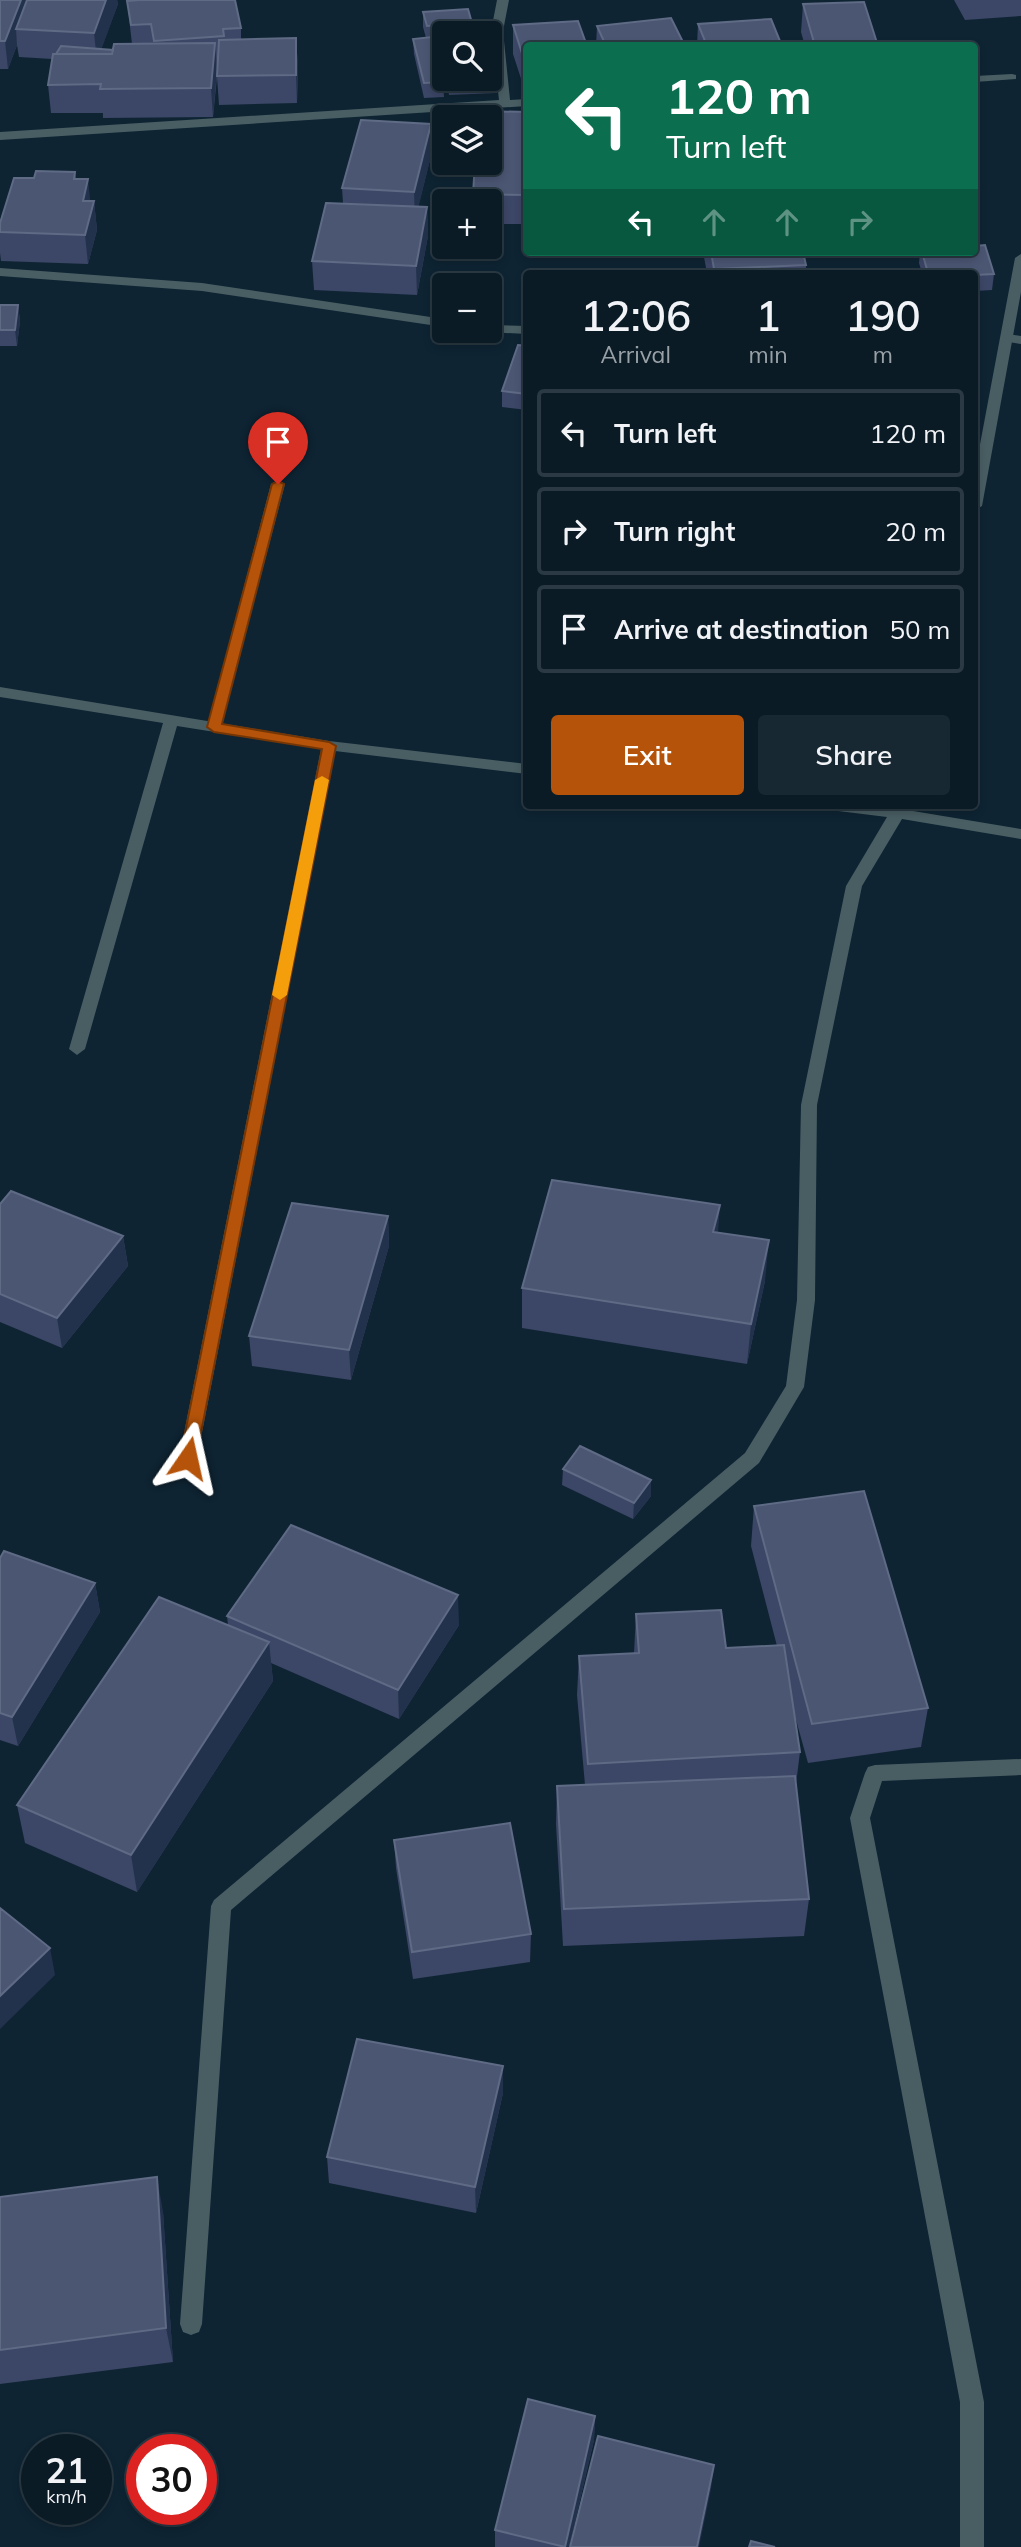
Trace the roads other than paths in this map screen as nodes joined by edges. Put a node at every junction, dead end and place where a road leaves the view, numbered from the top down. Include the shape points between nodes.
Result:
1 (503, 0) edge
2 (1012, 77) dead end
3 (978, 79) edge
4 (523, 102) edge
5 (505, 104) junction
6 (0, 136) edge
7 (1021, 258) edge
8 (0, 272) edge
9 (432, 321) edge
10 (502, 330) edge
11 (523, 330) edge
12 (1014, 339) edge
13 (278, 484) dead end
14 (978, 493) edge
15 (0, 692) edge
16 (172, 720) junction
17 (214, 727) junction
18 (329, 746) junction
19 (523, 769) edge
20 (900, 809) edge
21 (1021, 834) edge
22 (77, 1049) dead end
23 (188, 1458) dead end
24 (1021, 1766) edge
25 (191, 2324) dead end
26 (972, 2547) edge

1 - 5 street via 497,31
2 - 3 street
4 - 5 street
5 - 6 street
7 - 12 street
8 - 9 street via 202,288
10 - 11 street
12 - 14 street
13 - 17 street
15 - 16 street
16 - 17 street
16 - 22 street
17 - 18 street
18 - 19 street
18 - 23 street
20 - 21 street
20 - 25 street via 855,886 809,1105 806,1300 795,1387 751,1458 221,1906
24 - 26 street via 875,1773 860,1818 972,2402

